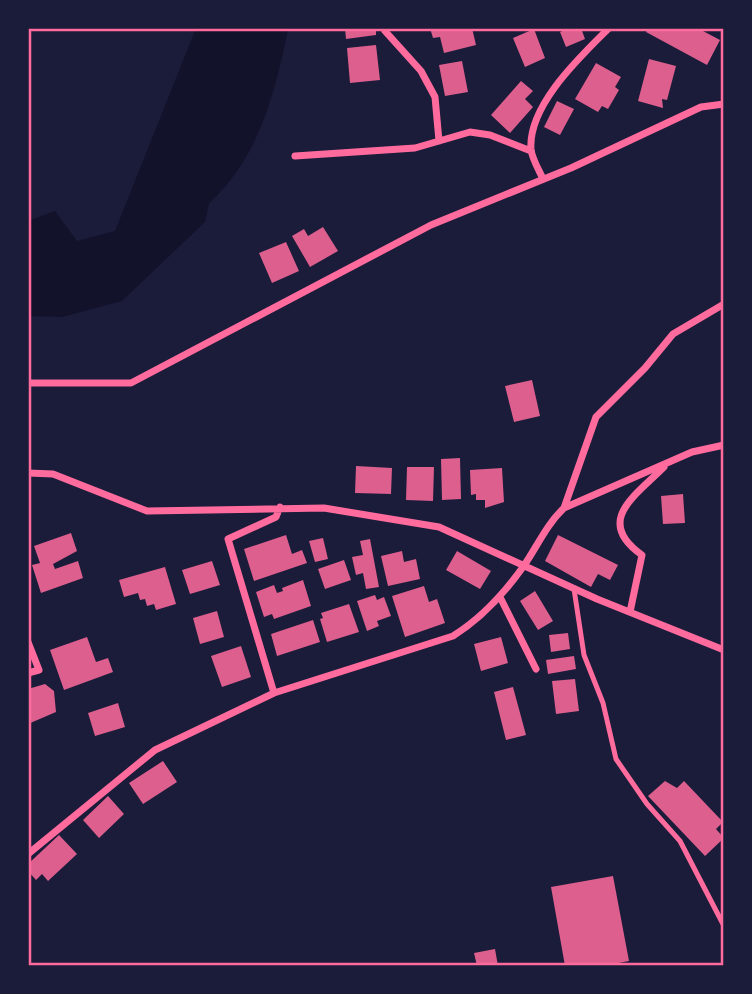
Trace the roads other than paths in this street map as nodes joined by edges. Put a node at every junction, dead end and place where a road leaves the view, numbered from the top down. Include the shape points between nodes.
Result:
1 (609, 28) edge
2 (385, 31) dead end
3 (724, 104) edge
4 (439, 141) junction
5 (531, 151) junction
6 (295, 156) dead end
7 (543, 179) junction
8 (724, 304) edge
9 (28, 383) edge
10 (724, 445) edge
11 (669, 462) junction
12 (28, 473) edge
13 (280, 507) junction
14 (564, 508) junction
15 (523, 566) junction
16 (574, 589) junction
17 (500, 597) junction
18 (629, 612) junction
19 (28, 642) edge
20 (724, 650) edge
21 (536, 669) dead end
22 (28, 673) edge
23 (274, 693) junction
24 (28, 855) edge
25 (724, 926) edge

1 - 5 street via 559,80 533,127
2 - 4 street via 421,72 435,97
3 - 7 street via 701,107
4 - 5 street via 470,132
4 - 6 street via 415,148
5 - 7 street
7 - 9 street via 430,225 131,383
8 - 14 street via 673,334 596,417
10 - 11 street
11 - 14 street
11 - 18 street via 622,510 618,527 626,544 642,555
12 - 13 street via 53,474 147,511
13 - 15 street via 324,508 439,527
13 - 23 street via 276,517 228,538
14 - 15 street
15 - 16 street
15 - 17 street
16 - 18 street
16 - 25 lane via 584,655 603,703 617,759 647,804 680,841
17 - 21 street
17 - 23 street via 479,620 453,636
18 - 20 street
19 - 22 street via 39,670
23 - 24 street via 156,750

